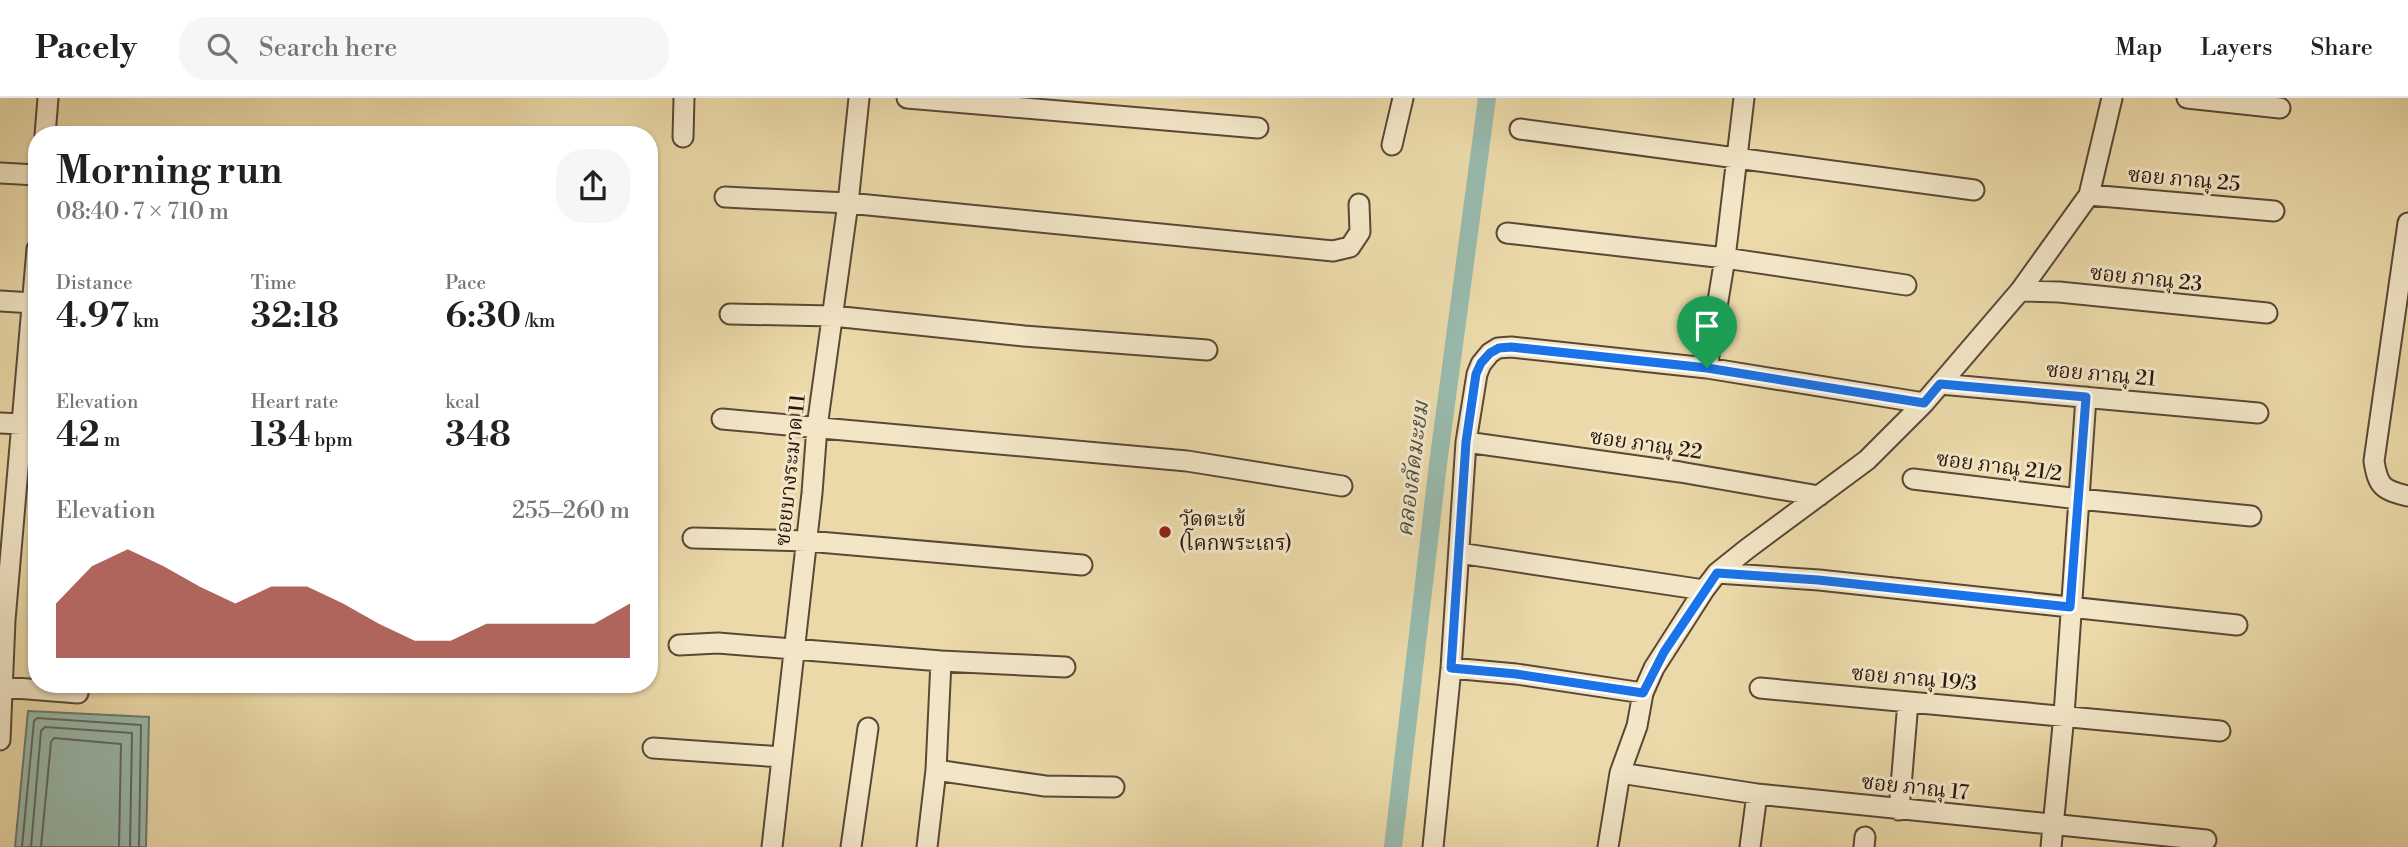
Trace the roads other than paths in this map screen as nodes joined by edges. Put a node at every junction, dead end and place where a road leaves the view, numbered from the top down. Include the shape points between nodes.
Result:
1 (48, 98) edge
2 (684, 98) edge
3 (859, 98) edge
4 (907, 98) edge
5 (1403, 98) edge
6 (1744, 98) edge
7 (2112, 98) edge
8 (2187, 98) edge
9 (2280, 108) dead end
10 (46, 126) edge
11 (1258, 128) dead end
12 (1520, 129) dead end
13 (683, 137) dead end
14 (1392, 145) dead end
15 (1736, 157) junction
16 (0, 173) edge
17 (28, 175) edge
18 (1973, 190) dead end
19 (2089, 195) junction
20 (725, 197) dead end
21 (848, 203) junction
22 (1359, 204) dead end
23 (2274, 211) dead end
24 (2408, 223) edge
25 (1507, 233) dead end
26 (1725, 258) junction
27 (1906, 285) dead end
28 (2020, 291) junction
29 (0, 301) edge
30 (28, 303) edge
31 (2267, 313) dead end
32 (730, 314) dead end
33 (833, 316) junction
34 (1207, 350) dead end
35 (28, 358) edge
36 (1707, 368) junction
37 (1940, 384) junction
38 (2086, 397) junction
39 (1924, 403) junction
40 (2258, 413) dead end
41 (722, 419) dead end
42 (0, 423) edge
43 (22, 424) junction
44 (817, 427) junction
45 (1466, 442) junction
46 (1913, 479) dead end
47 (1342, 486) dead end
48 (1819, 496) junction
49 (2408, 496) edge
50 (2079, 499) junction
51 (2251, 516) dead end
52 (693, 538) dead end
53 (807, 541) junction
54 (1459, 553) junction
55 (1082, 565) dead end
56 (1717, 573) junction
57 (1704, 590) junction
58 (2070, 607) junction
59 (2, 620) edge
60 (2237, 625) dead end
61 (679, 645) dead end
62 (796, 649) junction
63 (941, 661) junction
64 (1065, 667) dead end
65 (1451, 668) junction
66 (3, 687) junction
67 (1760, 688) dead end
68 (28, 689) edge
69 (1643, 693) junction
70 (1908, 702) junction
71 (2064, 715) junction
72 (868, 728) dead end
73 (2220, 731) dead end
74 (0, 740) edge
75 (653, 748) dead end
76 (782, 757) junction
77 (936, 770) junction
78 (1620, 773) junction
79 (1114, 787) dead end
80 (1757, 794) junction
81 (1899, 810) junction
82 (2053, 825) junction
83 (2206, 840) dead end
84 (772, 847) edge
85 (851, 847) edge
86 (927, 847) edge
87 (1433, 847) edge
88 (1608, 847) edge
89 (1750, 847) edge
90 (2051, 847) edge

1 - 10 street
2 - 13 street
3 - 21 street, ซอยบางระมาด 11
4 - 11 street
5 - 14 street
6 - 15 street
7 - 19 street
8 - 9 street
12 - 15 street
15 - 18 street
15 - 26 street
16 - 17 street
19 - 23 street, ซอย ภาณุ 25
19 - 28 street
20 - 21 street
21 - 22 street via 1334,251 1350,247 1360,232
21 - 33 street, ซอยบางระมาด 11
24 - 49 street via 2374,461 2376,477 2385,490
25 - 26 street
26 - 27 street
26 - 36 street
28 - 31 street, ซอย ภาณุ 23
28 - 37 street
29 - 30 street
32 - 33 street
33 - 34 street
33 - 44 street, ซอยบางระมาด 11
35 - 43 street
36 - 39 street
36 - 45 street via 1499,348 1481,363 1476,374
37 - 38 street, ซอย ภาณุ 21
37 - 39 street
38 - 40 street, ซอย ภาณุ 21
38 - 50 street
39 - 48 street via 1867,460
41 - 44 street
42 - 43 street
43 - 59 street
44 - 47 street via 1187,461
44 - 53 street, ซอยบางระมาด 11
45 - 48 street, ซอย ภาณุ 22
45 - 54 street
46 - 50 street, ซอย ภาณุ 21/2
48 - 56 street
50 - 51 street, ซอย ภาณุ 21/2
50 - 58 street
52 - 53 street
53 - 55 street
53 - 62 street, ซอยบางระมาด 11
54 - 57 street
54 - 65 street
56 - 57 street
56 - 58 street
57 - 69 street
58 - 60 street
58 - 71 street
59 - 66 street
61 - 62 street
62 - 63 street
62 - 76 street, ซอยบางระมาด 11
63 - 64 street
63 - 77 street
65 - 69 street
65 - 87 street
66 - 68 street
66 - 74 street
67 - 70 street, ซอย ภาณุ 19/3
69 - 78 street
70 - 71 street, ซอย ภาณุ 19/3
70 - 81 street
71 - 73 street, ซอย ภาณุ 19/3
71 - 82 street
72 - 85 street
75 - 76 street
76 - 84 street, ซอยบางระมาด 11
77 - 79 street via 1045,786
77 - 86 street
78 - 80 street, ซอย ภาณุ 17
78 - 88 street
80 - 81 street, ซอย ภาณุ 17
80 - 89 street
81 - 82 street, ซอย ภาณุ 17
82 - 83 street, ซอย ภาณุ 17
82 - 90 street

